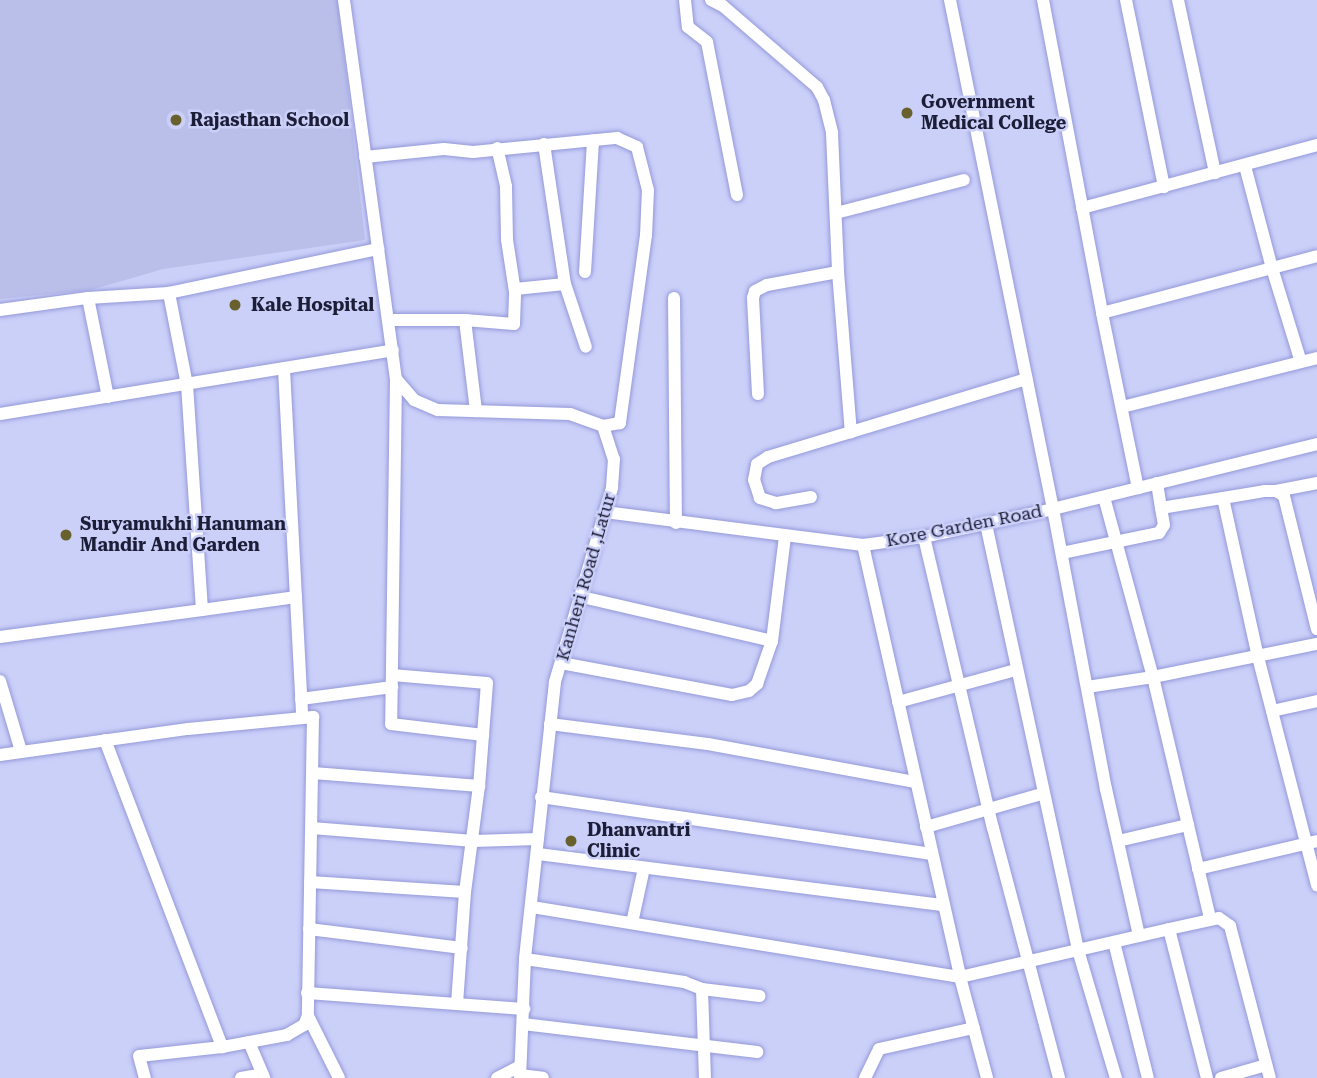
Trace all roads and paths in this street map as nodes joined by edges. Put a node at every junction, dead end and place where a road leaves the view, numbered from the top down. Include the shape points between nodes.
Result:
1 (344, 0) edge
2 (685, 0) edge
3 (710, 0) edge
4 (950, 0) edge
5 (1043, 0) edge
6 (1126, 0) edge
7 (1178, 0) edge
8 (593, 140) junction
9 (544, 144) junction
10 (1317, 145) edge
11 (497, 148) junction
12 (365, 157) junction
13 (1245, 166) junction
14 (1215, 173) junction
15 (964, 180) dead end
16 (1164, 187) junction
17 (737, 195) dead end
18 (1082, 208) junction
19 (836, 213) junction
20 (378, 249) junction
21 (1317, 256) edge
22 (1272, 268) junction
23 (585, 272) dead end
24 (838, 272) junction
25 (565, 284) junction
26 (515, 289) junction
27 (169, 293) junction
28 (88, 298) junction
29 (674, 298) dead end
30 (0, 310) edge
31 (1101, 313) junction
32 (391, 320) junction
33 (465, 320) junction
34 (586, 347) dead end
35 (393, 350) junction
36 (1312, 362) edge
37 (284, 369) junction
38 (397, 379) junction
39 (1027, 379) junction
40 (187, 385) junction
41 (758, 394) dead end
42 (108, 397) junction
43 (1122, 407) junction
44 (476, 411) junction
45 (0, 414) edge
46 (603, 426) junction
47 (852, 432) junction
48 (1317, 444) edge
49 (1157, 483) junction
50 (1317, 483) edge
51 (1138, 488) junction
52 (1276, 491) junction
53 (811, 497) dead end
54 (1104, 497) junction
55 (1223, 498) junction
56 (1161, 508) junction
57 (1054, 509) junction
58 (605, 512) junction
59 (676, 523) junction
60 (986, 524) junction
61 (785, 536) junction
62 (924, 537) junction
63 (1116, 542) junction
64 (863, 545) junction
65 (1062, 553) junction
66 (296, 597) junction
67 (582, 597) junction
68 (202, 610) junction
69 (1317, 629) edge
70 (0, 637) edge
71 (772, 641) junction
72 (1317, 644) edge
73 (1258, 657) junction
74 (561, 663) junction
75 (1016, 670) junction
76 (1153, 677) junction
77 (0, 681) edge
78 (392, 681) junction
79 (958, 685) junction
80 (1087, 687) junction
81 (301, 699) junction
82 (1317, 701) edge
83 (898, 702) junction
84 (1272, 711) junction
85 (302, 718) junction
86 (550, 724) junction
87 (483, 735) junction
88 (105, 740) junction
89 (21, 751) junction
90 (0, 755) edge
91 (313, 773) junction
92 (916, 782) junction
93 (479, 786) junction
94 (1042, 794) junction
95 (541, 797) junction
96 (988, 808) junction
97 (1188, 825) junction
98 (926, 827) junction
99 (312, 828) junction
100 (538, 839) junction
101 (473, 841) junction
102 (1118, 841) junction
103 (1312, 842) edge
104 (538, 854) junction
105 (932, 854) junction
106 (644, 868) junction
107 (1198, 869) junction
108 (310, 882) junction
109 (1317, 885) edge
110 (465, 892) junction
111 (944, 905) junction
112 (532, 907) junction
113 (1210, 918) junction
114 (632, 923) junction
115 (309, 929) junction
116 (1169, 929) junction
117 (1139, 935) junction
118 (1114, 942) junction
119 (462, 948) junction
120 (1078, 950) junction
121 (525, 959) junction
122 (1028, 961) junction
123 (960, 977) junction
124 (702, 989) junction
125 (307, 993) junction
126 (760, 996) dead end
127 (457, 1003) junction
128 (524, 1009) junction
129 (308, 1016) junction
130 (523, 1024) junction
131 (974, 1028) junction
132 (249, 1042) junction
133 (222, 1046) junction
134 (704, 1048) junction
135 (757, 1052) dead end
136 (1266, 1065) junction
137 (520, 1073) edge
138 (263, 1076) edge
139 (145, 1078) edge
140 (241, 1078) edge
141 (339, 1078) edge
142 (497, 1078) edge
143 (543, 1078) edge
144 (705, 1078) edge
145 (866, 1078) edge
146 (987, 1078) edge
147 (1059, 1078) edge
148 (1116, 1078) edge
149 (1148, 1078) edge
150 (1207, 1078) edge
151 (1222, 1078) edge
152 (1270, 1078) edge

1 - 12 street
2 - 17 street via 688,27 707,42
3 - 19 street via 723,6 821,93 832,133
4 - 39 street
5 - 18 street
6 - 16 street
7 - 14 street
8 - 9 street
8 - 23 street
8 - 46 street via 617,138 637,147 648,190 620,423
9 - 11 street
9 - 25 street
10 - 13 street
11 - 12 street
11 - 26 street via 506,186 507,240
12 - 20 street
13 - 14 street
13 - 22 street
14 - 16 street
15 - 19 street
16 - 18 street
18 - 31 street
19 - 24 street
20 - 27 street
20 - 32 street
21 - 22 street
22 - 31 street
22 - 36 street
24 - 41 street via 755,291
24 - 47 street
25 - 26 street
25 - 34 street
26 - 33 street via 514,324
27 - 28 street
27 - 40 street
28 - 30 street
28 - 42 street
29 - 59 street
31 - 43 street
32 - 33 street
32 - 35 street
33 - 44 street
35 - 37 street
35 - 38 street
36 - 43 street
37 - 40 street
37 - 66 street
38 - 44 street via 414,400 438,410
38 - 78 street
39 - 47 street
39 - 57 street
40 - 42 street
40 - 68 street
42 - 45 street
43 - 51 street
44 - 46 street via 570,414
46 - 58 street, Kanheri Road ,Latur via 614,459
47 - 53 street via 757,464 754,480 760,498 776,503
48 - 49 street, Kore Garden Road
49 - 51 street, Kore Garden Road
49 - 56 street
50 - 52 street
51 - 54 street, Kore Garden Road
52 - 55 street
52 - 69 street via 1287,505
54 - 57 street, Kore Garden Road
54 - 63 street
55 - 56 street
55 - 73 street
56 - 63 street via 1164,525 1159,533
57 - 60 street, Kore Garden Road
57 - 65 street
58 - 59 street, Kore Garden Road
58 - 67 street, Kanheri Road ,Latur
59 - 61 street, Kore Garden Road
60 - 62 street, Kore Garden Road
60 - 75 street
61 - 64 street, Kore Garden Road
61 - 71 street
62 - 64 street, Kore Garden Road
62 - 79 street
63 - 65 street
63 - 76 street
64 - 83 street
65 - 80 street
66 - 68 street
66 - 81 street
67 - 71 street
67 - 74 street, Kanheri Road ,Latur
68 - 70 street
71 - 74 street via 757,684 732,695
72 - 73 street
73 - 76 street
73 - 84 street
74 - 86 street, Kanheri Road ,Latur
75 - 79 street
75 - 94 street
76 - 80 street
76 - 97 street
77 - 89 street
78 - 81 street
78 - 87 street via 391,724
78 - 87 street via 487,683
79 - 83 street
79 - 96 street
80 - 102 street
81 - 85 street
82 - 84 street
83 - 92 street
84 - 103 street
85 - 88 street
85 - 91 street via 313,717
86 - 92 street via 708,744
86 - 95 street, Kanheri Road ,Latur
87 - 93 street
88 - 89 street
88 - 133 street
89 - 90 street
91 - 93 street
91 - 99 street
92 - 98 street
93 - 101 street
94 - 96 street
94 - 120 street
95 - 100 street, Kanheri Road ,Latur
95 - 105 street
96 - 98 street
96 - 122 street
97 - 102 street
97 - 107 street
98 - 105 street
99 - 101 street
99 - 108 street
100 - 101 street
100 - 104 street, Kanheri Road ,Latur
101 - 110 street
102 - 117 street
103 - 107 street
103 - 109 street
104 - 106 street
104 - 112 street, Kanheri Road ,Latur
105 - 111 street
106 - 111 street
106 - 114 street
107 - 113 street
108 - 110 street
108 - 115 street
110 - 119 street
111 - 123 street
112 - 114 street
112 - 121 street, Kanheri Road ,Latur
113 - 116 street
113 - 136 street via 1226,920 1230,926
114 - 123 street
115 - 119 street
115 - 125 street
116 - 117 street
116 - 150 street
117 - 118 street
118 - 120 street
118 - 149 street
119 - 127 street
120 - 122 street
120 - 148 street
121 - 124 street via 684,982
121 - 128 street, Kanheri Road ,Latur
122 - 123 street
122 - 147 street
123 - 131 street
124 - 126 street
124 - 134 street
125 - 127 street
125 - 129 street
127 - 128 street
128 - 130 street, Kanheri Road ,Latur
129 - 132 street via 304,1025 287,1035
129 - 141 street
130 - 134 street
130 - 137 street, Kanheri Road ,Latur
131 - 145 street via 880,1049
131 - 146 street
132 - 133 street
132 - 138 street
133 - 139 street via 139,1056
134 - 135 street
134 - 144 street
136 - 151 street
136 - 152 street
137 - 142 street
137 - 143 street
138 - 140 street

